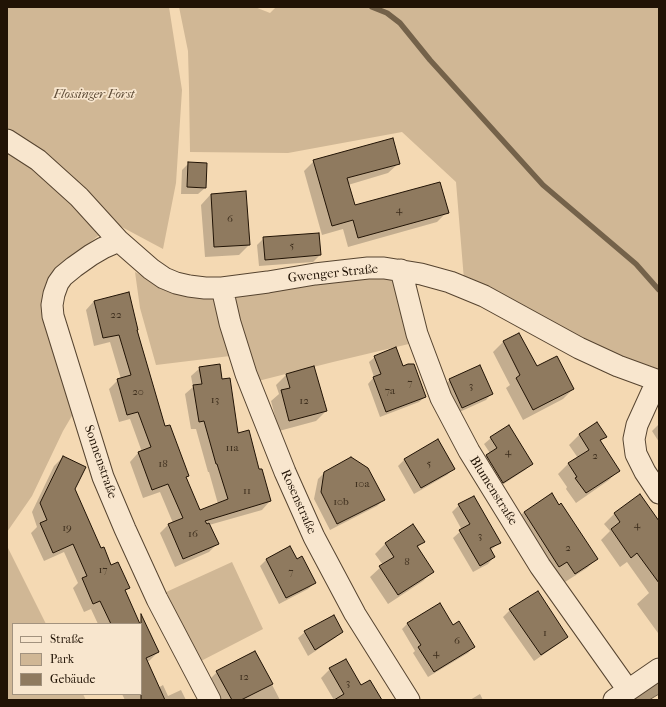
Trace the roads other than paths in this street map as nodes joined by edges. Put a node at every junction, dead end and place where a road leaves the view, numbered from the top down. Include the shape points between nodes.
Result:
1 (7, 140) edge
2 (119, 241) junction
3 (401, 270) junction
4 (222, 288) junction
5 (658, 381) edge
6 (659, 493) edge
7 (659, 669) edge
8 (621, 695) edge
9 (210, 700) edge
10 (409, 700) edge

1 - 2 street, Gwenger Straße via 38,160 73,192
2 - 4 street, Gwenger Straße via 164,278 189,286
2 - 9 street, Sonnenstraße via 102,248 63,276 54,294 53,316 103,477 157,599
3 - 4 street, Gwenger Straße via 354,269
3 - 5 street, Gwenger Straße via 450,282 484,296 579,348
3 - 8 street, Blumenstraße via 417,334 441,398 469,451
4 - 10 street, Rosenstraße via 246,374 310,530 355,614
5 - 6 street via 636,425 634,439 636,454
7 - 8 street

